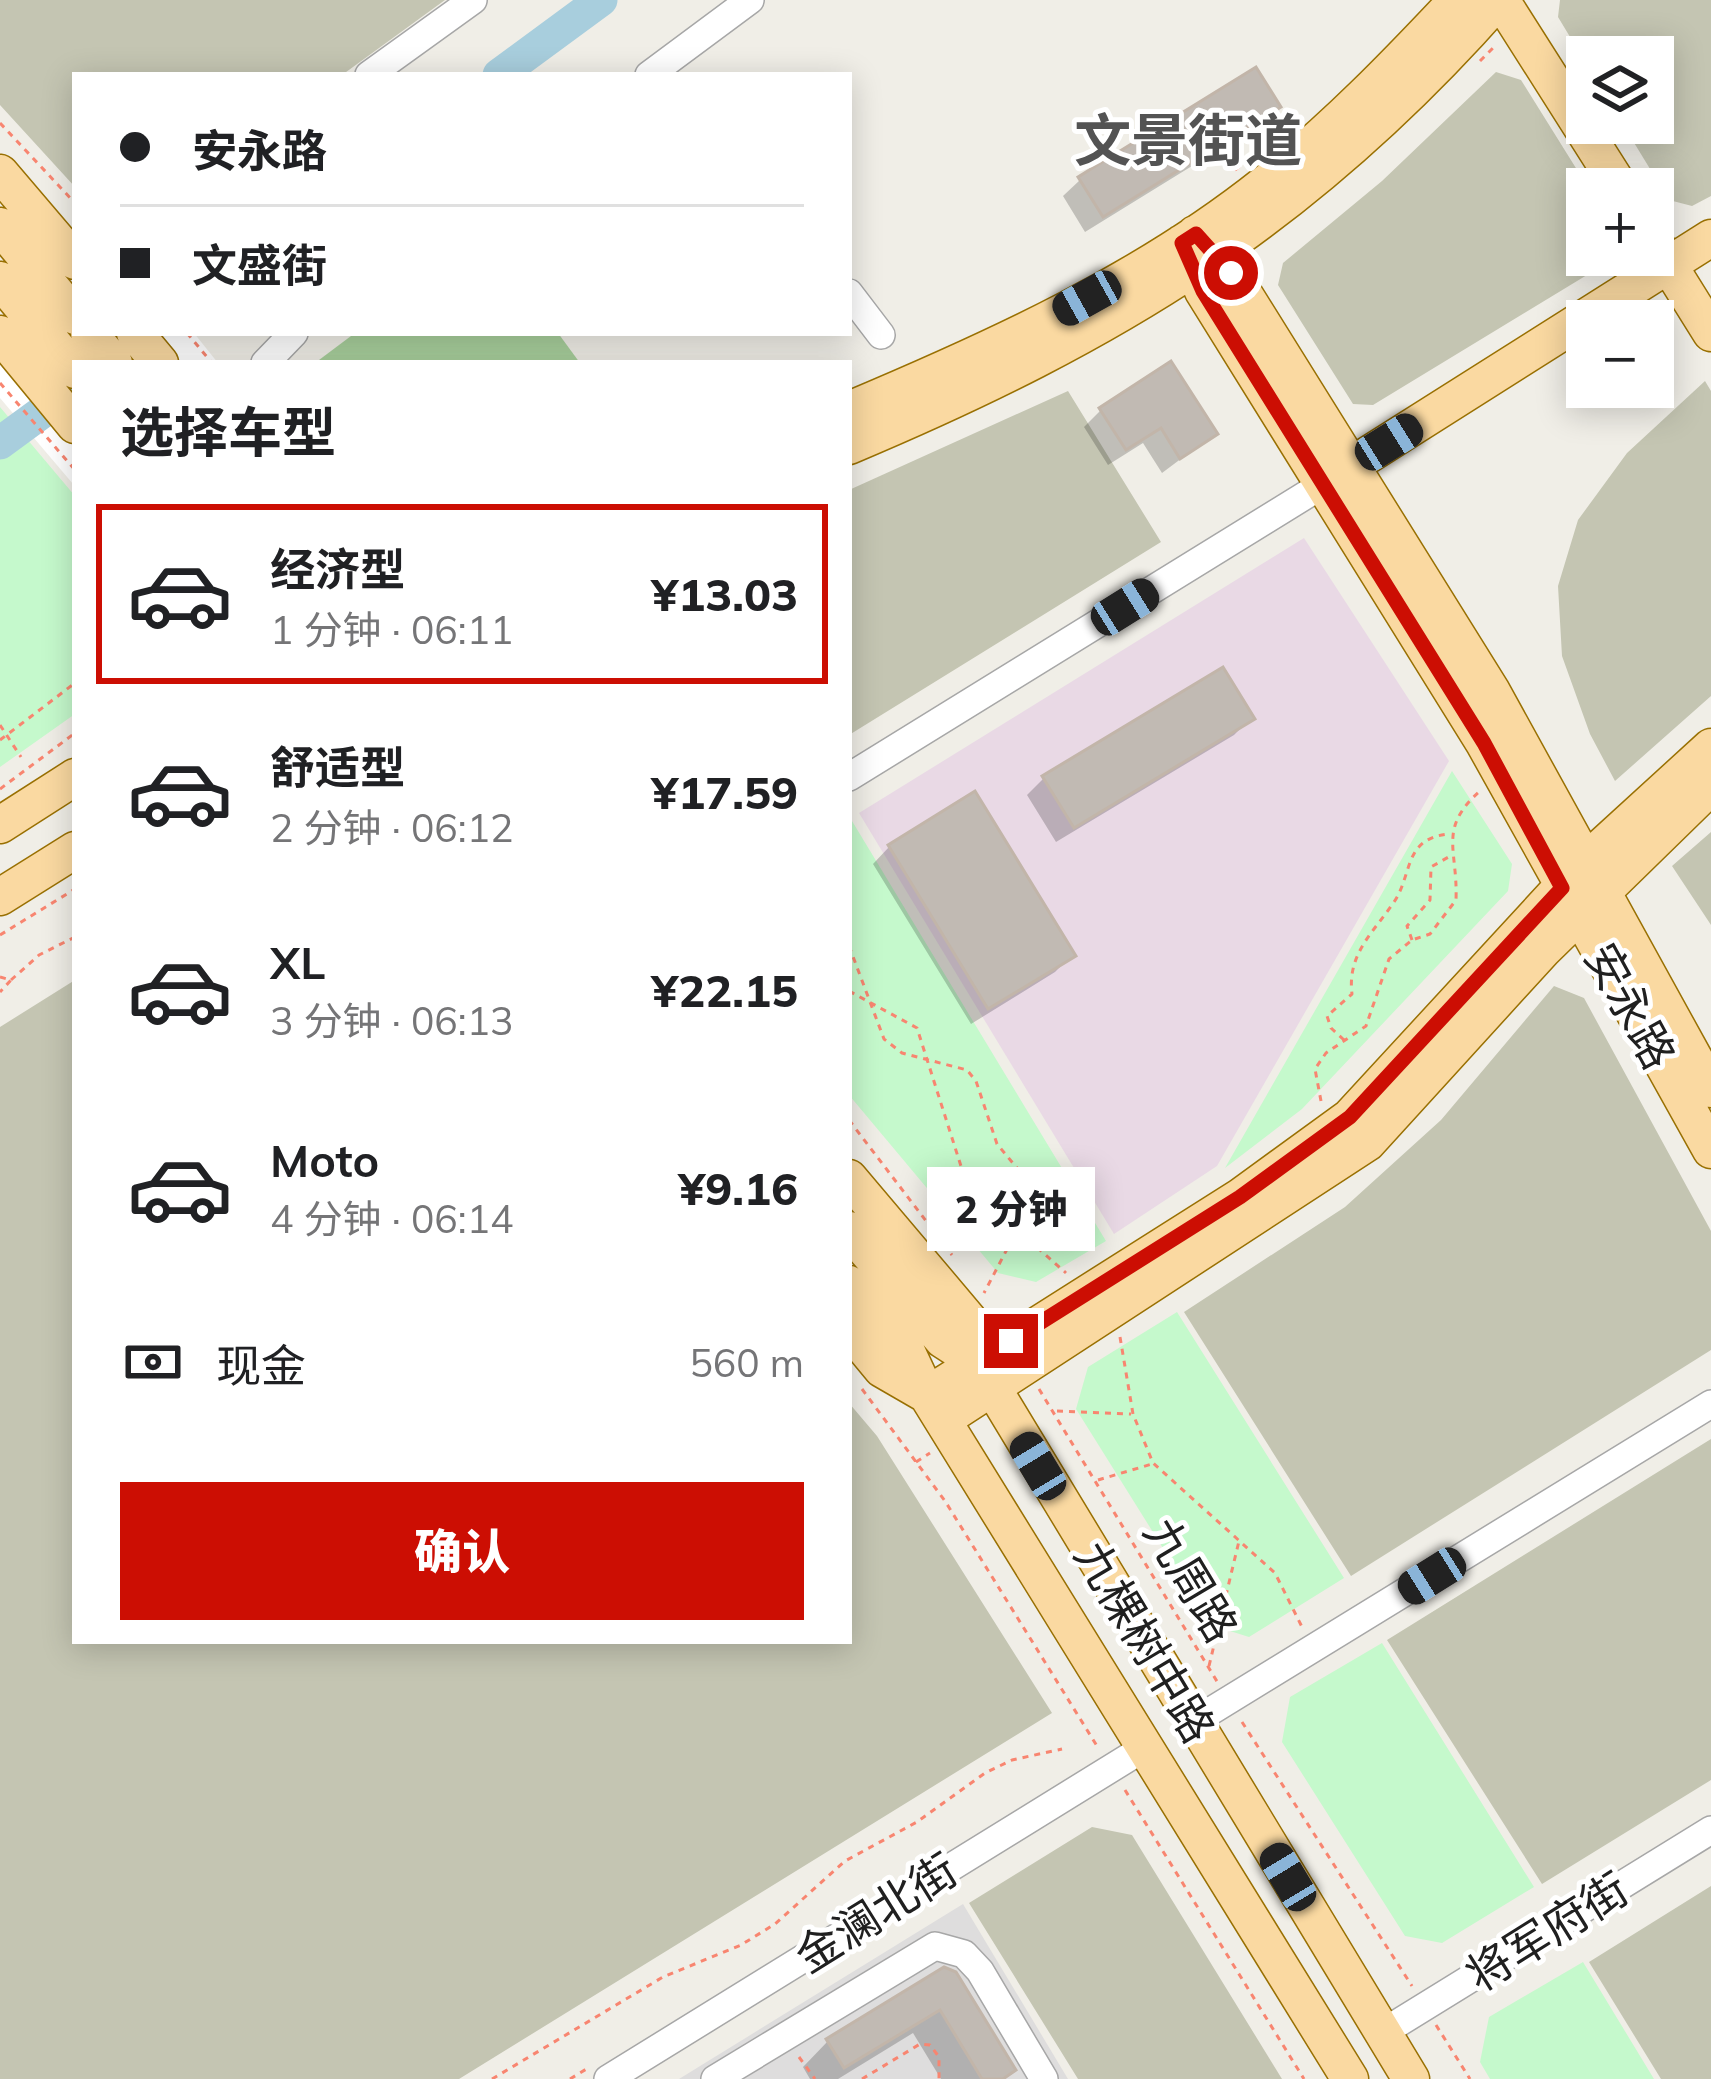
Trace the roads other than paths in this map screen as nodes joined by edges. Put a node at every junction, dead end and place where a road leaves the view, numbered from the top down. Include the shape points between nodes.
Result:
1 (473, 0) edge
2 (751, 0) edge
3 (1457, 0) edge
4 (1499, 0) edge
5 (668, 70) edge
6 (373, 72) edge
7 (1607, 168) edge
8 (0, 173) edge
9 (0, 226) edge
10 (1711, 238) edge
11 (1674, 248) edge
12 (71, 249) edge
13 (1197, 250) junction
14 (1674, 273) edge
15 (1626, 276) edge
16 (0, 280) edge
17 (852, 297) edge
18 (72, 312) edge
19 (1711, 333) edge
20 (0, 334) edge
21 (881, 335) dead end
22 (92, 336) edge
23 (138, 336) edge
24 (290, 336) edge
25 (112, 360) edge
26 (158, 360) edge
27 (268, 360) edge
28 (72, 366) edge
29 (852, 409) edge
30 (72, 421) edge
31 (852, 445) edge
32 (1335, 476) junction
33 (1711, 746) edge
34 (852, 775) edge
35 (72, 779) edge
36 (1711, 786) edge
37 (0, 824) edge
38 (72, 852) edge
39 (1581, 890) junction
40 (0, 897) edge
41 (1711, 1089) edge
42 (1711, 1150) edge
43 (852, 1182) edge
44 (852, 1234) edge
45 (852, 1288) edge
46 (852, 1333) edge
47 (984, 1375) junction
48 (1711, 1404) edge
49 (935, 1407) junction
50 (1193, 1722) junction
51 (1144, 1748) junction
52 (1711, 1830) edge
53 (1382, 2033) junction
54 (608, 2079) edge
55 (715, 2079) edge
56 (1044, 2079) edge
57 (1350, 2079) edge
58 (1411, 2079) edge

1 - 6 street
2 - 5 street
3 - 13 main road via 1342,119
4 - 7 main road
4 - 13 main road via 1348,154
8 - 12 main road
9 - 18 main road
10 - 11 main road
13 - 29 main road
13 - 31 main road via 1057,352
13 - 32 main road, 安永路
14 - 19 main road
15 - 32 main road
16 - 28 main road
17 - 21 street
20 - 30 main road
22 - 25 main road
23 - 26 main road
24 - 27 street
32 - 34 street
32 - 39 main road, 安永路 via 1484,743
33 - 39 main road
35 - 37 main road
36 - 39 main road
38 - 40 main road
39 - 41 main road, 安永路
39 - 42 main road, 安永路
39 - 47 main road via 1350,1117
39 - 47 main road via 1367,1143 1026,1366
43 - 47 main road via 969,1320
44 - 47 main road, 九棵树中路 via 943,1340
45 - 49 main road, 九棵树中路 via 907,1352
46 - 49 main road via 882,1370
47 - 49 main road
47 - 50 main road, 九棵树中路
48 - 50 street
49 - 51 main road, 九棵树中路
50 - 53 main road, 九棵树中路
51 - 54 street, 金澜北街
51 - 57 main road, 九棵树中路
52 - 53 street, 将军府街
53 - 58 main road, 九棵树中路
55 - 56 street via 921,1951 950,1948 980,1971

